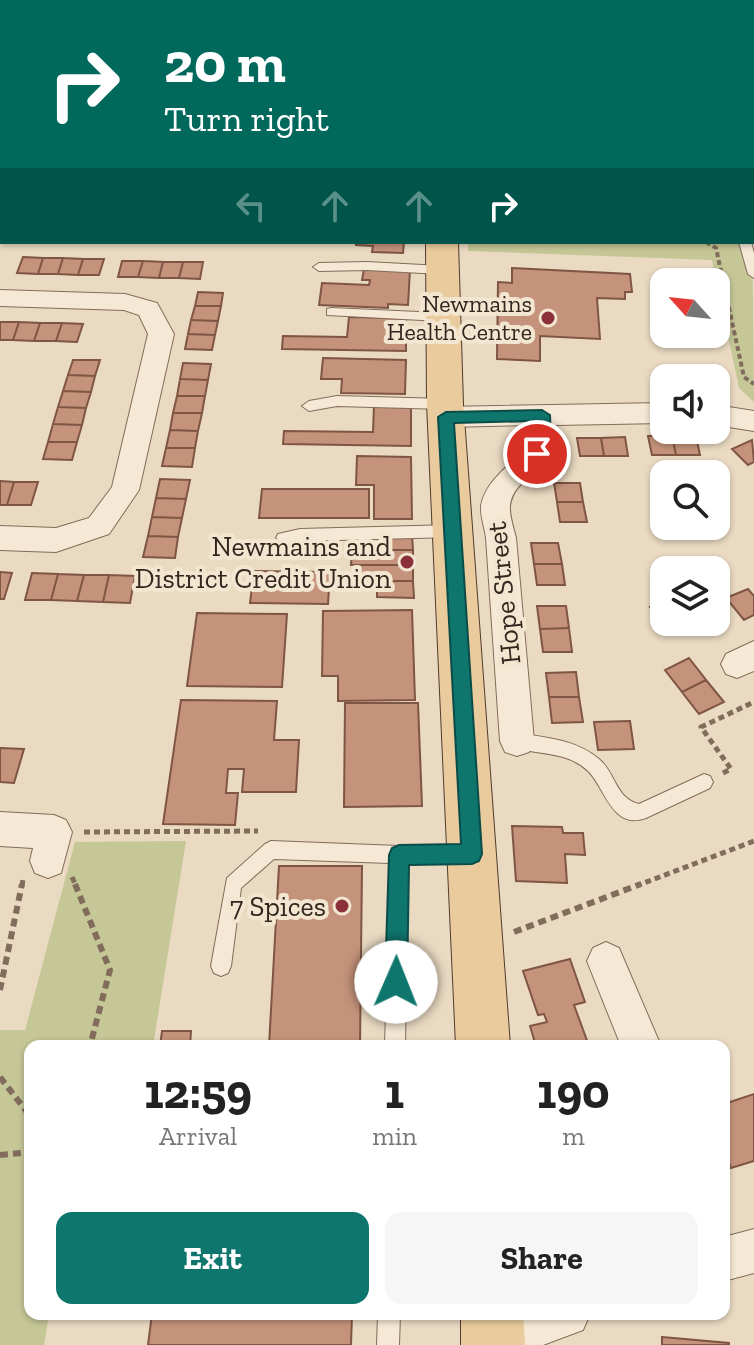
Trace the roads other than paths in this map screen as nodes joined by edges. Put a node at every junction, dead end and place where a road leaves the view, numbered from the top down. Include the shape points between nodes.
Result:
1 (746, 244) edge
2 (442, 256) edge
3 (319, 267) dead end
4 (754, 274) edge
5 (0, 298) edge
6 (331, 312) dead end
7 (441, 317) junction
8 (309, 406) dead end
9 (445, 410) junction
10 (650, 413) edge
11 (542, 415) junction
12 (730, 417) edge
13 (754, 421) edge
14 (453, 531) junction
15 (0, 538) edge
16 (283, 538) dead end
17 (517, 741) joint
18 (704, 782) road end
19 (472, 854) junction
20 (399, 855) junction
21 (606, 961) dead end
22 (221, 966) dead end
23 (395, 1040) edge
24 (483, 1040) edge
25 (639, 1040) edge
26 (389, 1320) edge
27 (544, 1320) edge
28 (493, 1333) edge
29 (388, 1343) dead end

1 - 4 lane
2 - 3 lane
2 - 7 main road
5 - 15 street via 125,302 148,309 161,334 125,490 99,526 56,540
6 - 7 lane
7 - 9 main road
8 - 9 lane via 337,401
9 - 11 street
9 - 14 main road
10 - 11 street
11 - 17 street, Hope Street via 543,439 537,454 503,486 495,507
12 - 13 street
14 - 16 lane
14 - 19 main road
17 - 18 lane via 572,750 596,767 626,809 640,812
19 - 20 lane
19 - 24 main road
20 - 22 lane via 271,850 233,884
20 - 23 lane
21 - 25 street
26 - 29 lane
27 - 28 street

